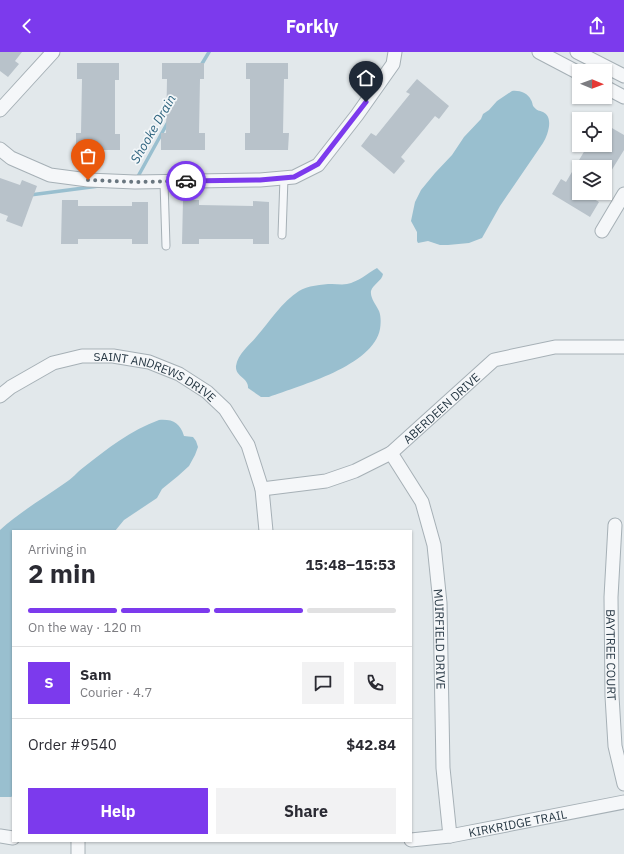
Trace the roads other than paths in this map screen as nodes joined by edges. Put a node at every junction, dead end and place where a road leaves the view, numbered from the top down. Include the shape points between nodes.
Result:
1 (53, 52) edge
2 (395, 52) edge
3 (539, 52) edge
4 (577, 52) edge
5 (572, 69) edge
6 (624, 76) edge
7 (612, 91) edge
8 (624, 97) edge
9 (0, 110) edge
10 (0, 149) edge
11 (284, 178) junction
12 (164, 182) junction
13 (624, 194) edge
14 (602, 231) dead end
15 (282, 235) dead end
16 (166, 246) dead end
17 (624, 347) edge
18 (0, 396) edge
19 (391, 453) junction
20 (262, 489) junction
21 (615, 525) dead end
22 (266, 530) edge
23 (624, 784) edge
24 (624, 802) edge
25 (0, 836) edge
26 (450, 836) junction
27 (12, 838) edge
28 (412, 840) edge
29 (78, 842) edge
30 (78, 854) edge

1 - 9 street
2 - 11 street via 393,64 318,164 294,177
3 - 5 street
4 - 6 street
7 - 8 street
10 - 12 street via 11,158 50,175 88,180
11 - 12 street
11 - 15 lane
12 - 16 lane
13 - 14 street
17 - 19 street, ABERDEEN DRIVE via 556,347 494,360
18 - 20 street, SAINT ANDREWS DRIVE via 53,363 82,356 113,356 149,362 179,374 207,392 225,409 248,445
19 - 20 street, ABERDEEN DRIVE via 355,471 326,481
19 - 26 street, MUIRFIELD DRIVE via 422,502 434,545 440,603 442,768
20 - 22 street, SAINT ANDREWS DRIVE
21 - 23 street, BAYTREE COURT via 611,597 612,696 615,746
24 - 26 street, KIRKRIDGE TRAIL
25 - 27 street
26 - 28 street, KIRKRIDGE TRAIL
29 - 30 street

